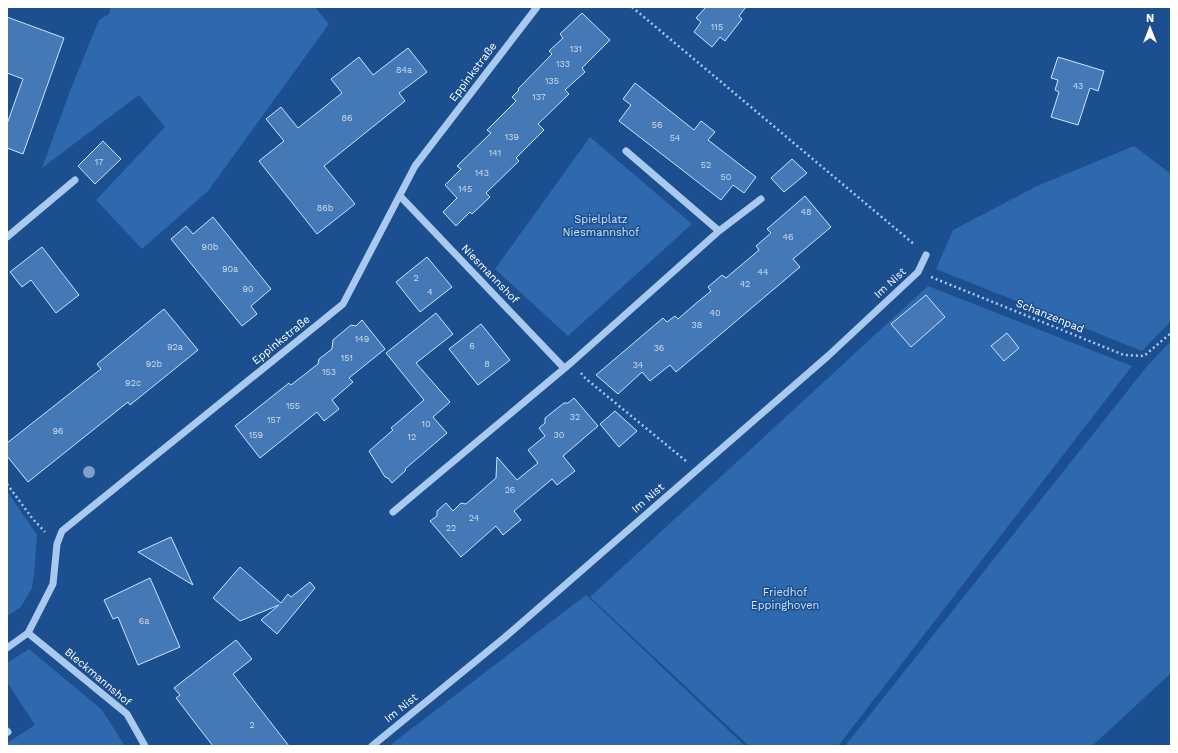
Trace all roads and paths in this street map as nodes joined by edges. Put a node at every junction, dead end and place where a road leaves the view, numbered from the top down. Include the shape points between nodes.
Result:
1 (537, 7) edge
2 (632, 7) edge
3 (626, 151) dead end
4 (75, 180) dead end
5 (400, 196) junction
6 (761, 199) dead end
7 (719, 231) junction
8 (7, 237) edge
9 (926, 255) joint
10 (918, 272) junction
11 (1171, 333) edge
12 (572, 362) junction
13 (564, 368) junction
14 (697, 470) junction
15 (7, 484) edge
16 (393, 512) dead end
17 (57, 544) junction
18 (28, 633) junction
19 (7, 648) edge
20 (145, 746) edge
21 (372, 746) edge

1 - 5 street, Eppinkstraße via 415,166
2 - 9 path
3 - 7 street
4 - 8 street
5 - 13 street, Niesmannshof
5 - 17 street, Eppinkstraße via 343,304 62,531
6 - 7 street
7 - 12 street
9 - 10 street, Im Nist
10 - 11 path, Schanzenpad via 1124,355 1144,356
10 - 14 street, Im Nist via 828,356
12 - 13 street
12 - 14 path via 586,378
13 - 16 street
14 - 21 street, Im Nist via 504,638
15 - 17 path via 32,518
17 - 18 street, Eppinkstraße via 53,584
18 - 19 street, Eppinkstraße
18 - 20 street, Bleckmannshof via 126,714

